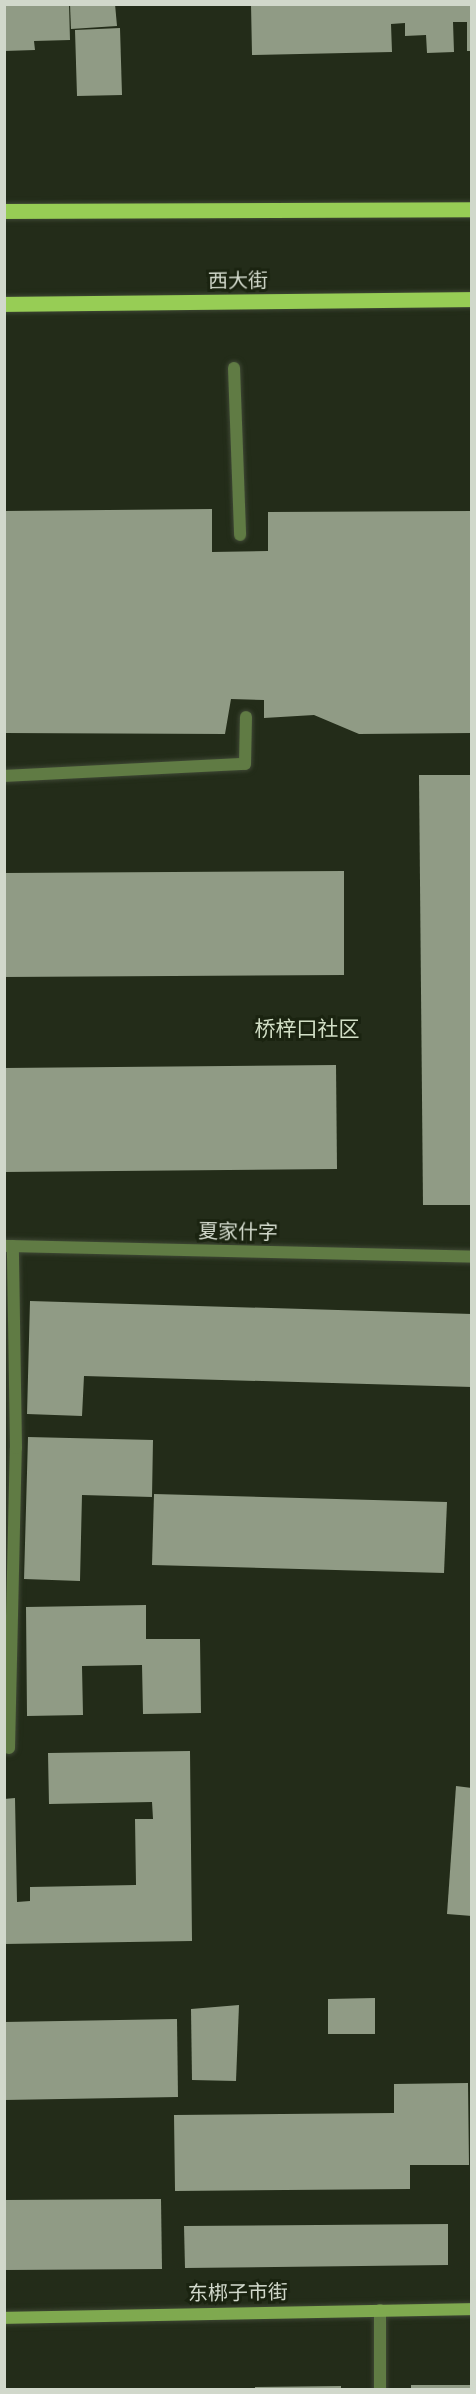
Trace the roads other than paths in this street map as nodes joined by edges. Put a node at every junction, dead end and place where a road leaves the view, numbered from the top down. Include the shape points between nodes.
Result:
1 (471, 209) edge
2 (4, 211) edge
3 (471, 299) edge
4 (4, 304) edge
5 (234, 368) dead end
6 (240, 535) dead end
7 (246, 717) dead end
8 (4, 776) edge
9 (9, 1246) edge
10 (471, 1257) edge
11 (9, 1748) dead end
12 (471, 2308) edge
13 (381, 2310) junction
14 (4, 2318) edge
15 (380, 2390) edge

1 - 2 main road
3 - 4 main road, 西大街
5 - 6 street
7 - 8 street via 245,764
9 - 10 street, 夏家什字
9 - 11 street via 16,1448
12 - 13 street, 东梆子市街
13 - 14 street, 东梆子市街
13 - 15 street

